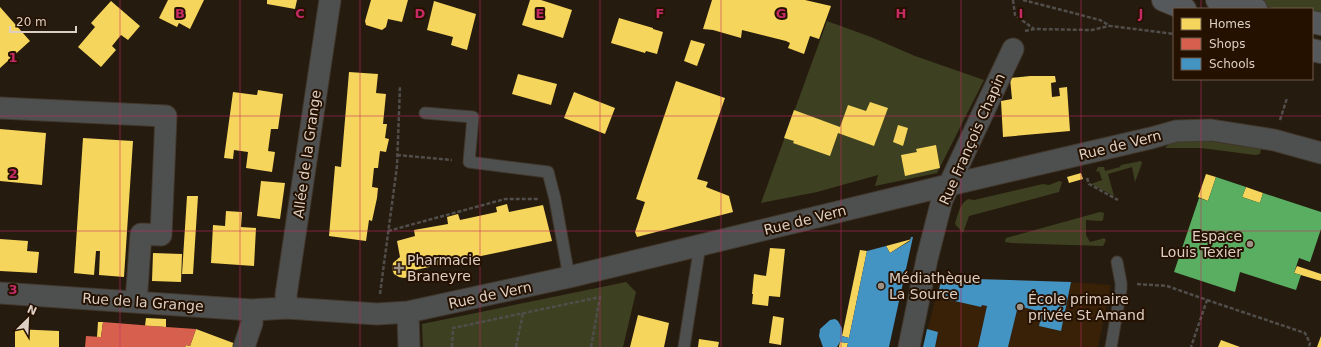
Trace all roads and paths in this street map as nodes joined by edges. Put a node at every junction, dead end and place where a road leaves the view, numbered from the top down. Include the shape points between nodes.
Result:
1 (330, 0) edge
2 (1013, 0) edge
3 (1023, 0) edge
4 (1163, 0) edge
5 (1217, 0) edge
6 (1183, 8) edge
7 (1252, 8) edge
8 (1110, 26) junction
9 (1034, 29) junction
10 (1173, 34) edge
11 (1013, 49) joint
12 (400, 86) dead end
13 (0, 108) edge
14 (425, 113) dead end
15 (1321, 153) edge
16 (397, 155) junction
17 (469, 162) junction
18 (1087, 178) dead end
19 (949, 185) junction
20 (556, 199) junction
21 (1118, 200) dead end
22 (388, 231) junction
23 (700, 246) junction
24 (1116, 262) dead end
25 (569, 277) junction
26 (1121, 283) junction
27 (0, 293) edge
28 (1207, 300) junction
29 (136, 302) junction
30 (287, 308) junction
31 (252, 310) junction
32 (408, 312) junction
33 (523, 313) junction
34 (377, 314) junction
35 (244, 347) edge
36 (409, 347) edge
37 (452, 347) edge
38 (516, 347) edge
39 (590, 347) edge
40 (684, 347) edge
41 (909, 347) edge
42 (1111, 347) edge
43 (1191, 347) edge
44 (1309, 347) edge

1 - 30 street, Allée de la Grange via 286,295
2 - 9 path via 1015,15
3 - 8 path via 1100,20
4 - 6 main road
5 - 7 main road
8 - 9 path via 1092,30
8 - 10 path
9 - 11 path via 1026,31
11 - 19 street, Rue François Chapin
12 - 16 path
13 - 29 street via 166,116 161,236 141,234
14 - 17 lane via 473,117
15 - 19 street, Rue de Vern via 1274,140 1211,130 1176,131
16 - 17 path
16 - 22 path
17 - 20 lane via 548,172
18 - 21 path via 1089,184
19 - 23 street, Rue de Vern
19 - 41 street, Rue François Chapin via 942,200 927,259
20 - 22 path via 505,199
20 - 25 lane
22 - 34 path
23 - 25 street, Rue de Vern
23 - 40 lane
24 - 26 lane
25 - 32 street, Rue de Vern
26 - 28 path via 1167,286
26 - 42 lane
27 - 29 street, Rue de la Grange
28 - 43 path
28 - 44 path via 1305,333
29 - 31 street, Rue de la Grange
30 - 31 street, Rue de la Grange
30 - 34 street, Rue de Vern
31 - 35 street via 252,323
32 - 34 street, Rue de Vern
32 - 36 street
33 - 37 path via 453,328
33 - 38 path
33 - 39 path via 600,297

